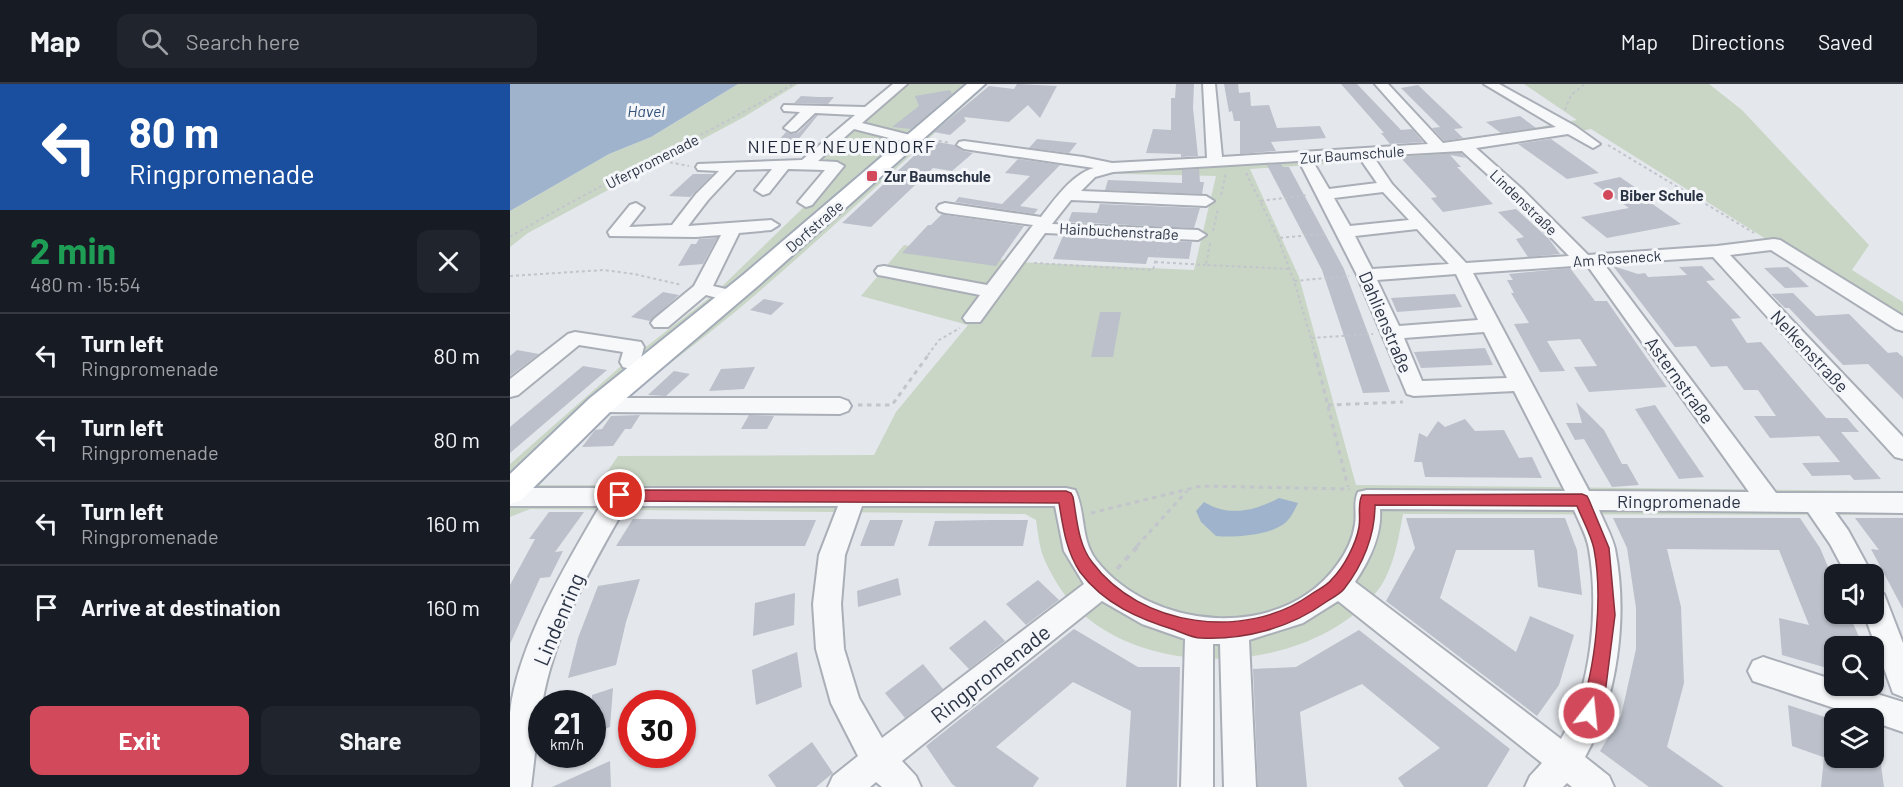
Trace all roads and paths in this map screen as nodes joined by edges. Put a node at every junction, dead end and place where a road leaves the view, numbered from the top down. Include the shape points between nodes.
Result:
1 (793, 84) edge
2 (901, 84) edge
3 (977, 84) edge
4 (1209, 84) edge
5 (1381, 84) edge
6 (1490, 84) edge
7 (1585, 84) edge
8 (789, 108) dead end
9 (812, 109) junction
10 (868, 111) junction
11 (850, 124) junction
12 (791, 128) dead end
13 (1570, 129) junction
14 (915, 139) junction
15 (964, 145) joint
16 (1600, 145) joint
17 (1465, 146) junction
18 (1440, 148) junction
19 (1364, 153) junction
20 (656, 160) junction
21 (1306, 162) dead end
22 (784, 164) junction
23 (1221, 164) junction
24 (731, 166) junction
25 (804, 166) junction
26 (1243, 166) dead end
27 (703, 168) joint
28 (1112, 168) junction
29 (1387, 187) junction
30 (763, 190) dead end
31 (1325, 194) junction
32 (1067, 195) junction
33 (1215, 201) junction
34 (1260, 201) junction
35 (806, 202) dead end
36 (636, 208) dead end
37 (945, 208) dead end
38 (771, 225) dead end
39 (1042, 225) junction
40 (1422, 225) junction
41 (733, 228) junction
42 (677, 230) junction
43 (1345, 232) junction
44 (1207, 236) junction
45 (510, 237) edge
46 (1278, 238) junction
47 (1773, 244) junction
48 (1717, 251) junction
49 (1014, 260) junction
50 (1587, 260) junction
51 (1155, 262) dead end
52 (1206, 265) junction
53 (1460, 268) junction
54 (1290, 269) junction
55 (1153, 270) dead end
56 (884, 271) dead end
57 (1366, 275) junction
58 (510, 276) edge
59 (1294, 281) junction
60 (702, 290) junction
61 (992, 292) junction
62 (732, 296) junction
63 (973, 318) joint
64 (661, 323) dead end
65 (1903, 325) edge
66 (1490, 326) junction
67 (1393, 333) junction
68 (1311, 338) junction
69 (648, 366) junction
70 (1520, 384) junction
71 (1414, 389) junction
72 (510, 390) edge
73 (600, 405) junction
74 (1328, 405) junction
75 (840, 406) joint
76 (1903, 451) edge
77 (1188, 490) junction
78 (510, 492) edge
79 (1358, 493) junction
80 (620, 495) junction
81 (854, 496) junction
82 (510, 497) edge
83 (1582, 500) junction
84 (1769, 501) junction
85 (1814, 502) junction
86 (1903, 503) edge
87 (1069, 519) junction
88 (1854, 564) edge
89 (1101, 585) junction
90 (1338, 585) junction
91 (1882, 624) edge
92 (1200, 630) junction
93 (1234, 630) junction
94 (1763, 671) dead end
95 (1903, 683) edge
96 (1903, 717) edge
97 (1565, 760) junction
98 (878, 761) junction
99 (515, 787) edge
100 (844, 787) edge
101 (905, 787) edge
102 (1197, 787) edge
103 (1240, 787) edge
104 (1541, 787) edge
105 (1598, 787) edge

1 - 20 path, Uferpromenade
2 - 10 street
3 - 14 main road, Dorfstraße
4 - 23 street
5 - 18 street
6 - 13 street
7 - 13 path via 1571,95 1566,105 1563,121
8 - 9 street
9 - 10 street
9 - 12 street
10 - 11 street
11 - 14 street
11 - 25 street
13 - 16 street
13 - 17 street, Zur Baumschule
14 - 15 path
14 - 62 main road, Dorfstraße
15 - 28 street, Zur Baumschule
16 - 47 path
17 - 18 street, Zur Baumschule
17 - 50 street, Lindenstraße
18 - 19 street, Zur Baumschule
19 - 23 street, Zur Baumschule
19 - 29 street
20 - 27 path
20 - 45 path, Uferpromenade via 570,201
21 - 31 street, Dahlienstraße
22 - 24 street
22 - 25 street
22 - 30 street
23 - 28 street, Zur Baumschule
23 - 33 path
24 - 27 street
24 - 42 street
25 - 35 street via 837,166
26 - 34 path
28 - 32 street, Hainbuchenstraße via 1090,174
29 - 31 street
29 - 40 street
31 - 34 path
31 - 43 street, Dahlienstraße
32 - 33 street, Hainbuchenstraße
32 - 39 street, Hainbuchenstraße
33 - 44 path
34 - 46 path
36 - 42 street via 616,232
37 - 39 street, Hainbuchenstraße
38 - 41 street
39 - 44 street, Hainbuchenstraße
39 - 49 street, Hainbuchenstraße
40 - 43 street
40 - 53 street
41 - 42 street
41 - 60 street
43 - 46 path
43 - 57 street, Dahlienstraße
44 - 52 path
46 - 54 path
47 - 48 street, Am Roseneck
47 - 65 street
48 - 50 street, Am Roseneck
48 - 76 street, Nelkenstraße
49 - 55 path
49 - 61 street, Hainbuchenstraße
50 - 53 street, Am Roseneck
50 - 84 street, Asternstraße
51 - 52 path
52 - 54 path
53 - 57 street, Am Roseneck
53 - 66 street
54 - 59 path
56 - 61 street
57 - 59 path
57 - 67 street, Dahlienstraße
58 - 60 path via 603,270
59 - 68 path
60 - 62 street
60 - 64 street
61 - 63 street, Hainbuchenstraße
62 - 69 main road, Dorfstraße
63 - 75 path via 939,340 892,405
66 - 67 street
66 - 70 street
67 - 68 path
67 - 71 street, Dahlienstraße
68 - 74 path
69 - 72 street via 630,362 634,347 574,338
69 - 73 main road, Dorfstraße
70 - 71 street, Dahlienstraße
70 - 83 street
71 - 74 path via 1419,401
73 - 75 street
73 - 78 main road, Dorfstraße
74 - 79 path
77 - 79 path via 1202,486
77 - 87 path
77 - 89 path
79 - 83 street, Ringpromenade
79 - 90 street via 1367,526 1360,548
80 - 81 street
80 - 82 street
80 - 99 street, Lindenring via 565,594 535,669
81 - 87 street via 1066,497
81 - 98 street via 832,555 827,604 830,649 846,703
83 - 84 street, Ringpromenade
83 - 97 street via 1602,548 1607,615 1596,694 1582,732
84 - 85 street, Ringpromenade
85 - 86 street, Ringpromenade
85 - 88 street
87 - 89 street via 1072,540 1084,565
89 - 92 street via 1153,616
89 - 98 street, Ringpromenade
90 - 93 street via 1304,609 1258,627
90 - 97 street
91 - 95 street
92 - 93 street
92 - 102 street
93 - 103 street
94 - 96 street
97 - 104 street
97 - 105 street
98 - 100 street, Ringpromenade
98 - 101 street

